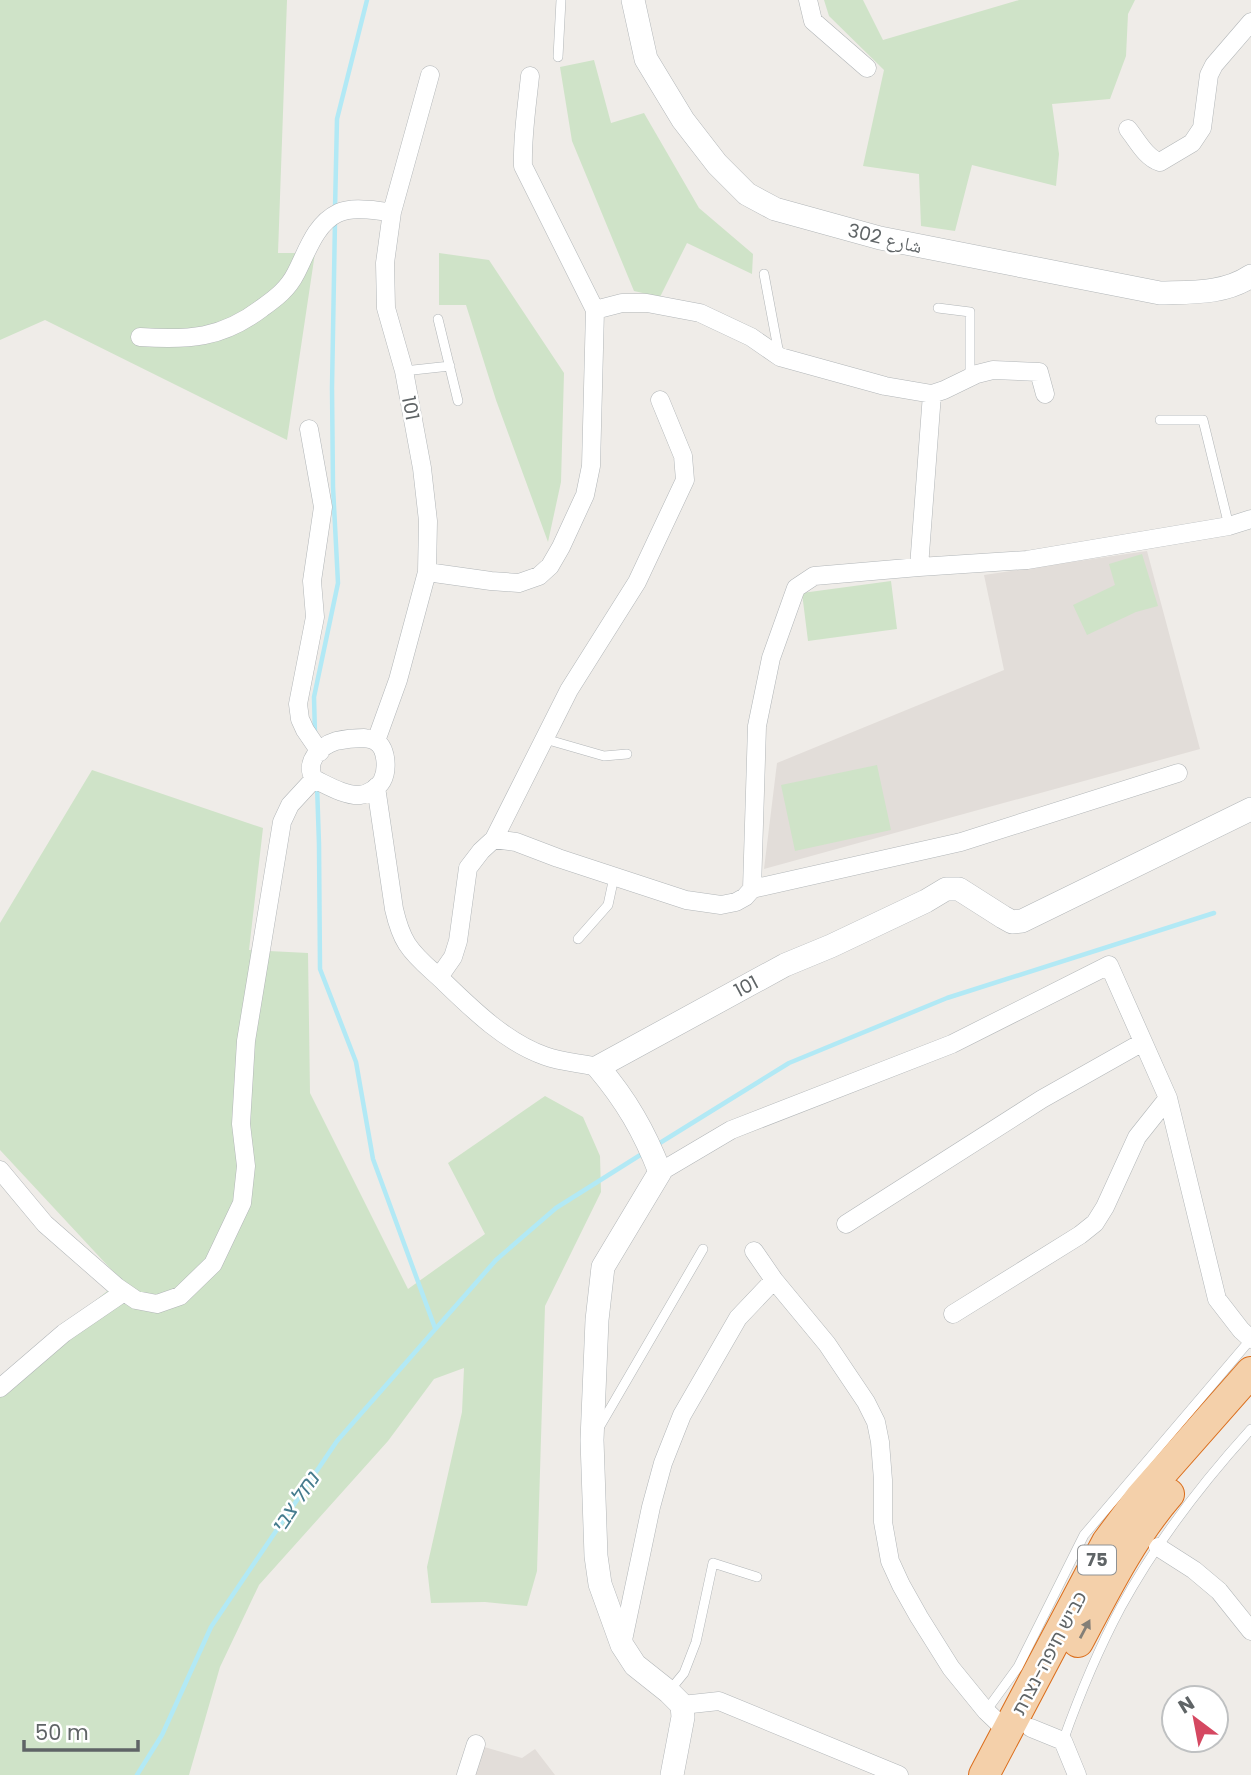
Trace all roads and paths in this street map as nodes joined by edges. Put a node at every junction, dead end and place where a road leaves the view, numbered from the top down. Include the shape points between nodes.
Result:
1 (561, 0) edge
2 (633, 0) edge
3 (808, 0) edge
4 (1251, 22) edge
5 (558, 57) dead end
6 (867, 68) dead end
7 (430, 75) dead end
8 (530, 76) dead end
9 (1128, 129) dead end
10 (392, 212) junction
11 (764, 274) dead end
12 (1251, 276) edge
13 (938, 308) dead end
14 (595, 310) junction
15 (438, 319) dead end
16 (139, 337) dead end
17 (780, 357) junction
18 (450, 366) junction
19 (404, 371) junction
20 (970, 377) junction
21 (932, 394) junction
22 (1045, 394) dead end
23 (660, 400) dead end
24 (458, 401) dead end
25 (1160, 420) dead end
26 (309, 429) dead end
27 (1251, 520) edge
28 (1228, 526) junction
29 (919, 567) junction
30 (427, 572) junction
31 (545, 739) junction
32 (376, 741) junction
33 (320, 752) junction
34 (627, 754) dead end
35 (1178, 773) dead end
36 (314, 779) junction
37 (376, 787) junction
38 (1251, 809) edge
39 (494, 839) junction
40 (614, 877) junction
41 (752, 889) junction
42 (578, 939) dead end
43 (439, 977) junction
44 (1143, 1042) junction
45 (598, 1067) junction
46 (1168, 1098) junction
47 (0, 1170) edge
48 (660, 1172) junction
49 (846, 1224) dead end
50 (703, 1250) dead end
51 (754, 1251) dead end
52 (774, 1280) junction
53 (124, 1292) junction
54 (953, 1314) dead end
55 (1251, 1339) edge
56 (1251, 1372) edge
57 (0, 1388) edge
58 (1251, 1401) edge
59 (1251, 1429) edge
60 (592, 1440) junction
61 (1158, 1547) junction
62 (757, 1577) dead end
63 (1251, 1631) edge
64 (622, 1645) junction
65 (675, 1698) junction
66 (1008, 1723) junction
67 (1063, 1741) junction
68 (476, 1744) dead end
69 (466, 1775) edge
70 (672, 1775) edge
71 (899, 1775) edge
72 (984, 1775) edge
73 (1006, 1775) edge
74 (1077, 1775) edge

1 - 5 lane
2 - 12 street, شارع 302 via 646,60 683,120 747,194 775,209 880,238 1160,293 1221,289
3 - 6 street via 813,21
4 - 9 street via 1209,75 1202,128 1192,143 1157,162
7 - 10 street, 101
8 - 14 street via 523,166
10 - 16 street via 350,209 323,223 280,295 233,327 197,337
10 - 19 street, 101 via 385,262 386,308
11 - 17 lane
13 - 20 lane via 970,312
14 - 17 street via 647,303 700,313 751,337
14 - 30 street via 591,466 585,495 550,566 519,583
15 - 18 lane
17 - 21 street
18 - 19 lane
18 - 24 lane
19 - 30 street, 101 via 422,468
20 - 21 street
20 - 22 street via 993,370 1039,372
21 - 29 street
23 - 31 street via 683,456 685,480 638,582 569,690
25 - 28 lane via 1203,420
26 - 33 street via 323,507 312,581 315,617 298,704 305,730
27 - 28 street
28 - 29 street via 1027,560
29 - 41 street via 814,576 796,588 771,658 757,726
30 - 32 street, 101
31 - 34 lane via 604,756
31 - 39 street
32 - 33 street via 334,742
32 - 37 street via 382,747 385,769
33 - 36 street via 309,767
35 - 41 street via 961,842
36 - 37 street via 357,796
36 - 53 street via 290,805 282,822 246,1041 242,1203 213,1264 180,1296 158,1304 136,1300
37 - 43 street via 398,926 420,960
38 - 45 street, 101 via 1022,921 1003,918 959,889 946,889 785,965
39 - 40 street via 516,842
39 - 43 street via 468,868 458,941
40 - 41 street via 686,901 721,905 736,902
40 - 42 lane via 608,905
43 - 45 street via 521,1045 546,1057
44 - 46 street
44 - 48 street via 1109,965 952,1044 731,1130
44 - 49 street via 1042,1099
45 - 48 street via 636,1118
46 - 54 street via 1137,1137 1095,1223
46 - 55 street via 1217,1299
47 - 53 street via 45,1224
48 - 60 street via 603,1267
50 - 60 lane
51 - 52 street
52 - 64 street via 738,1318 682,1415 651,1507
52 - 66 street via 827,1344 876,1422 883,1522 890,1561 901,1585 951,1668
53 - 57 street via 64,1333
55 - 66 lane via 1084,1535 1018,1667
56 - 66 highway, כביש חיפה-נצרת / 75 via 1107,1542
66 -> 58 highway, כביש חיפה-נצרת / 75 via 1157,1508
59 - 61 lane
60 - 64 street via 600,1584
61 - 63 street via 1219,1591
61 - 67 lane via 1121,1607
62 - 65 lane via 713,1563 696,1643
64 - 65 street via 635,1665
65 - 70 street via 683,1717
65 - 71 street via 719,1701
66 - 67 street
66 - 72 highway, כביש חיפה-נצרת / 75
66 - 73 highway, כביש חיפה-נצרת / 75
67 - 74 street
68 - 69 street

